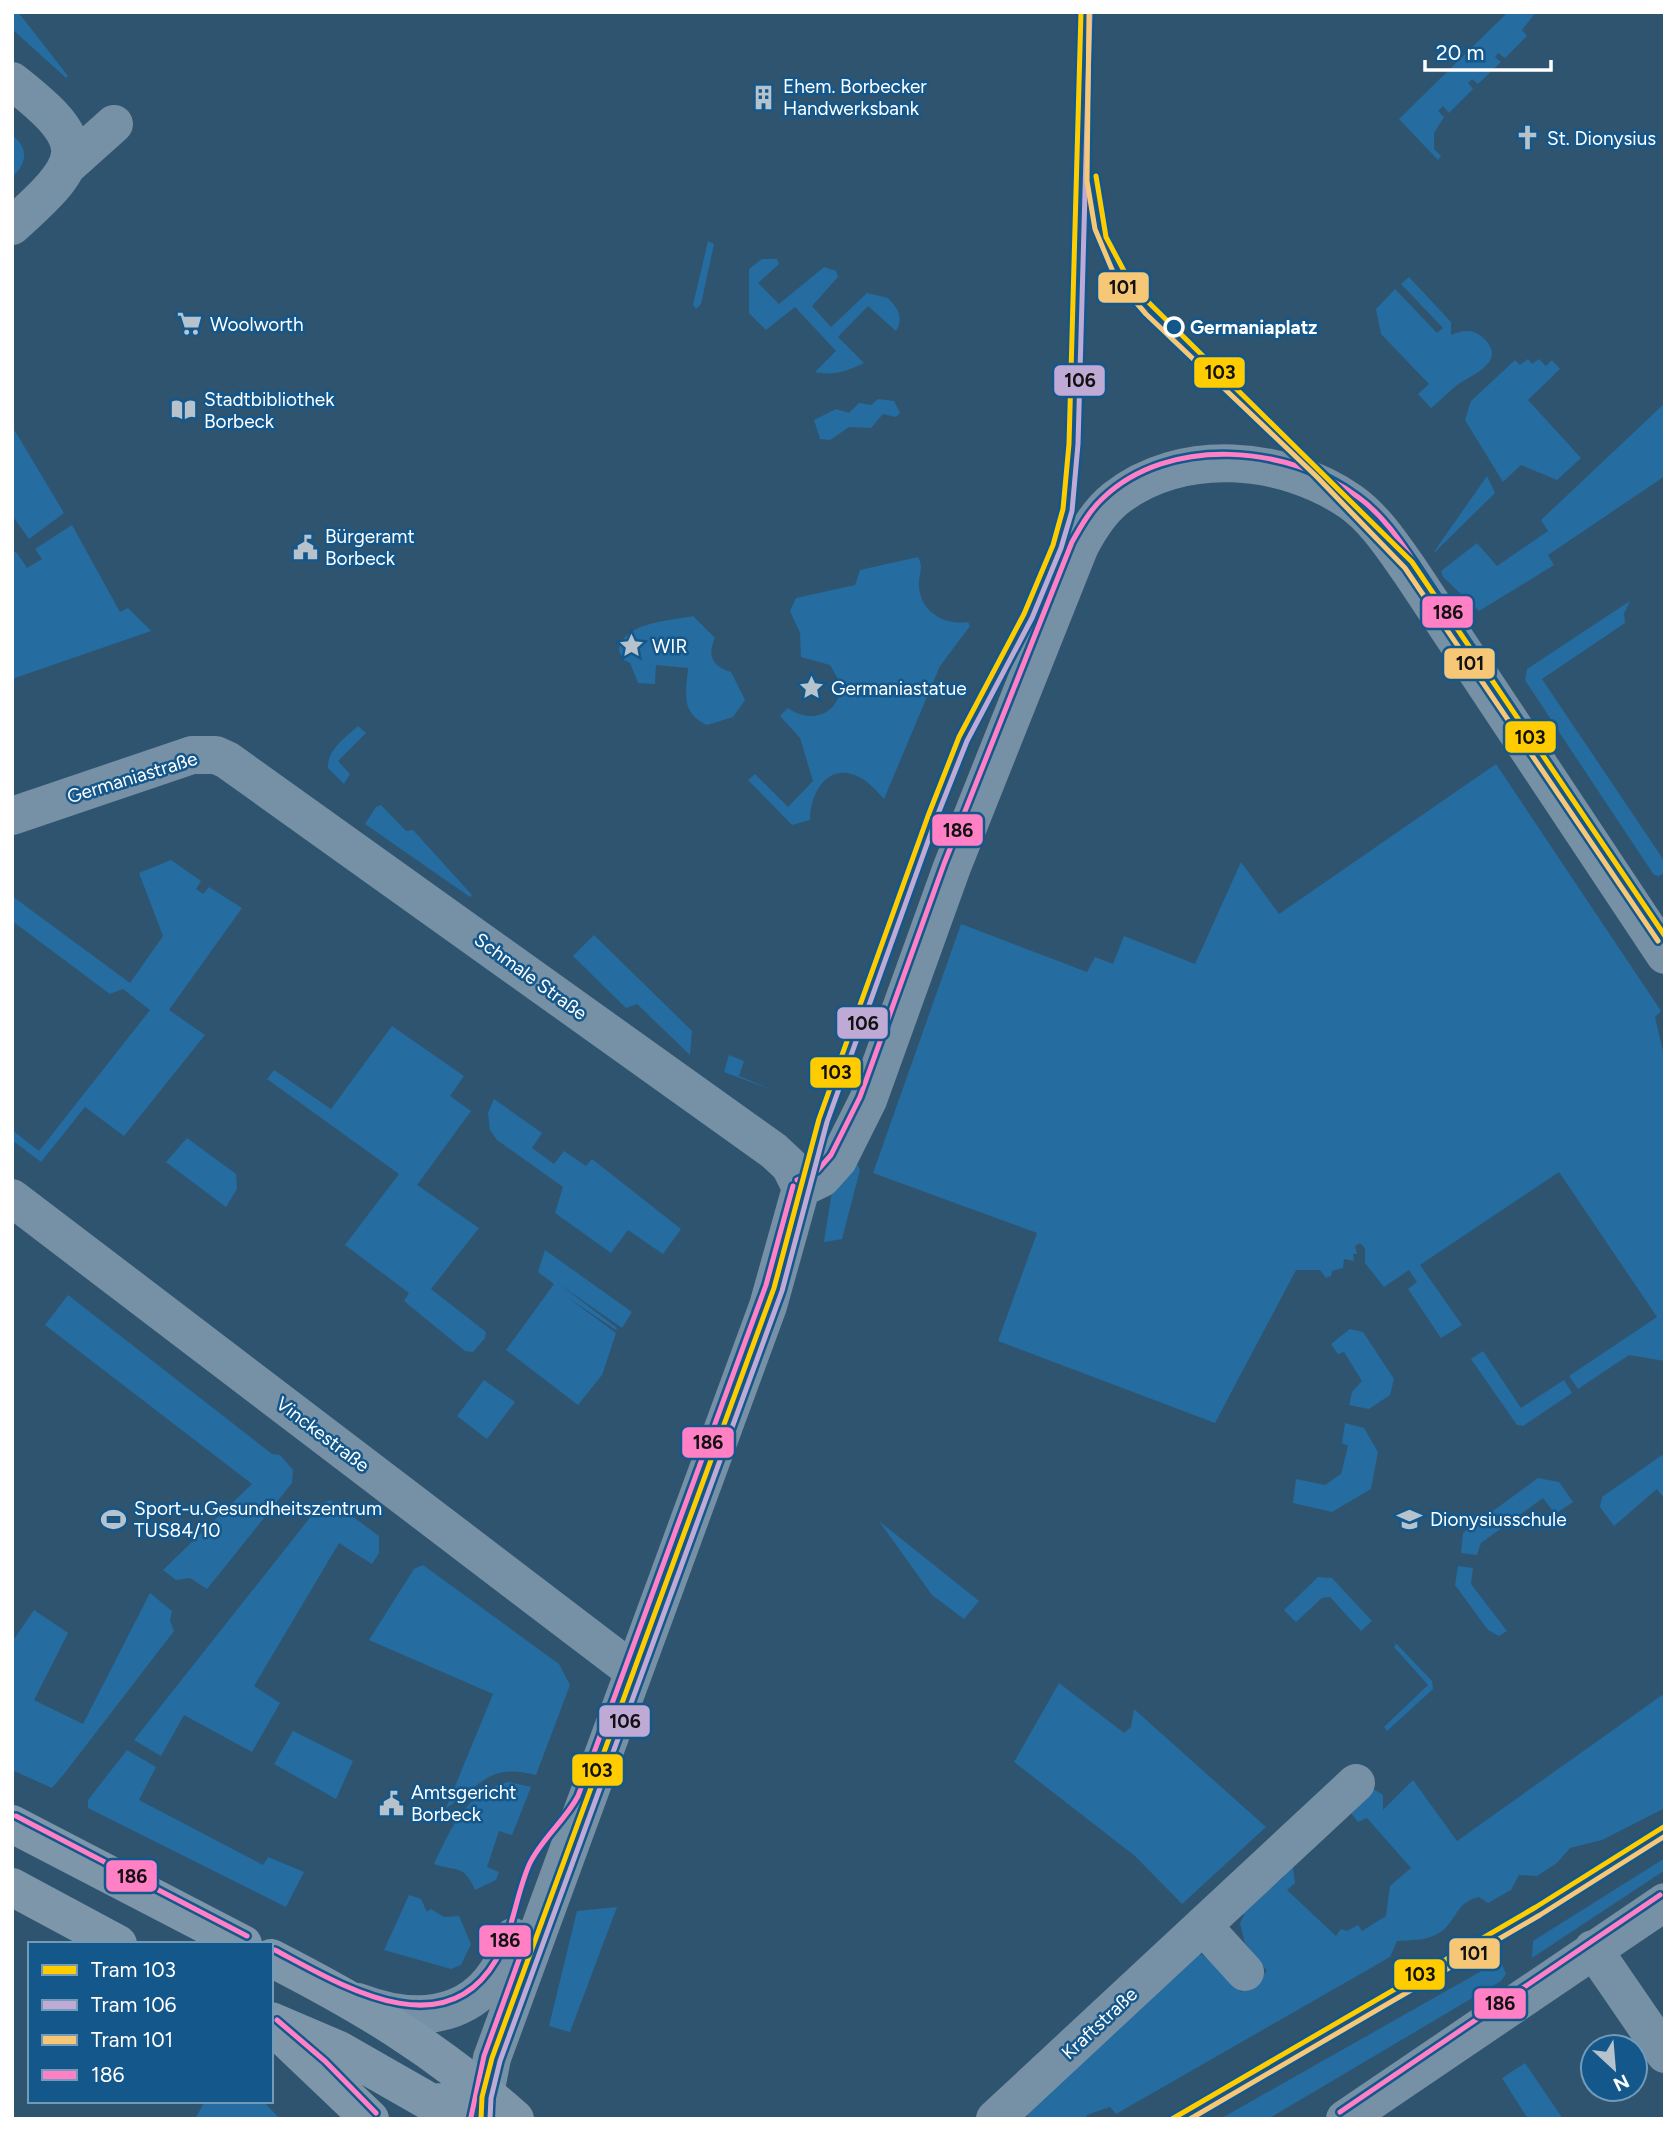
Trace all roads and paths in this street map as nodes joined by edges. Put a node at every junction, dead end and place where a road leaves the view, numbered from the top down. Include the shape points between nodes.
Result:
1 (12, 81) edge
2 (114, 124) dead end
3 (66, 167) junction
4 (12, 226) edge
5 (250, 774) joint
6 (12, 816) edge
7 (1665, 955) edge
8 (801, 1188) junction
9 (12, 1198) edge
10 (633, 1671) junction
11 (1356, 1783) dead end
12 (584, 1804) junction
13 (12, 1824) edge
14 (12, 1887) edge
15 (1665, 1902) edge
16 (1203, 1927) junction
17 (114, 1942) edge
18 (239, 1942) edge
19 (1593, 1949) junction
20 (273, 1959) edge
21 (1245, 1972) dead end
22 (351, 1999) junction
23 (273, 2025) edge
24 (273, 2026) edge
25 (1665, 2054) edge
26 (490, 2109) edge
27 (370, 2119) edge
28 (995, 2119) edge
29 (1345, 2119) edge

1 - 3 street via 64,126 70,147
2 - 3 street
3 - 4 street via 46,196
5 - 6 street, Germaniastraße via 216,755 192,755
5 - 8 street, Schmale Straße via 774,1151 790,1166
7 - 8 street via 1405,564 1370,519 1317,482 1273,468 1206,465 1160,475 1117,498 1100,514 1080,546 947,879 868,1100 838,1160 822,1178
8 - 10 street via 774,1288
9 - 10 street, Vinckestraße
10 - 12 street
11 - 16 street, Kraftstraße
12 - 22 street via 545,1854 506,1957 482,1994 449,2011 420,2014 383,2010
12 - 26 street via 495,2049
13 - 18 street
14 - 17 street
15 - 19 street
16 - 21 street
16 - 28 street, Kraftstraße
19 - 25 street
19 - 29 street
20 - 22 street
22 - 26 street via 395,2025
23 - 26 street via 339,2050 430,2102
24 - 27 street

